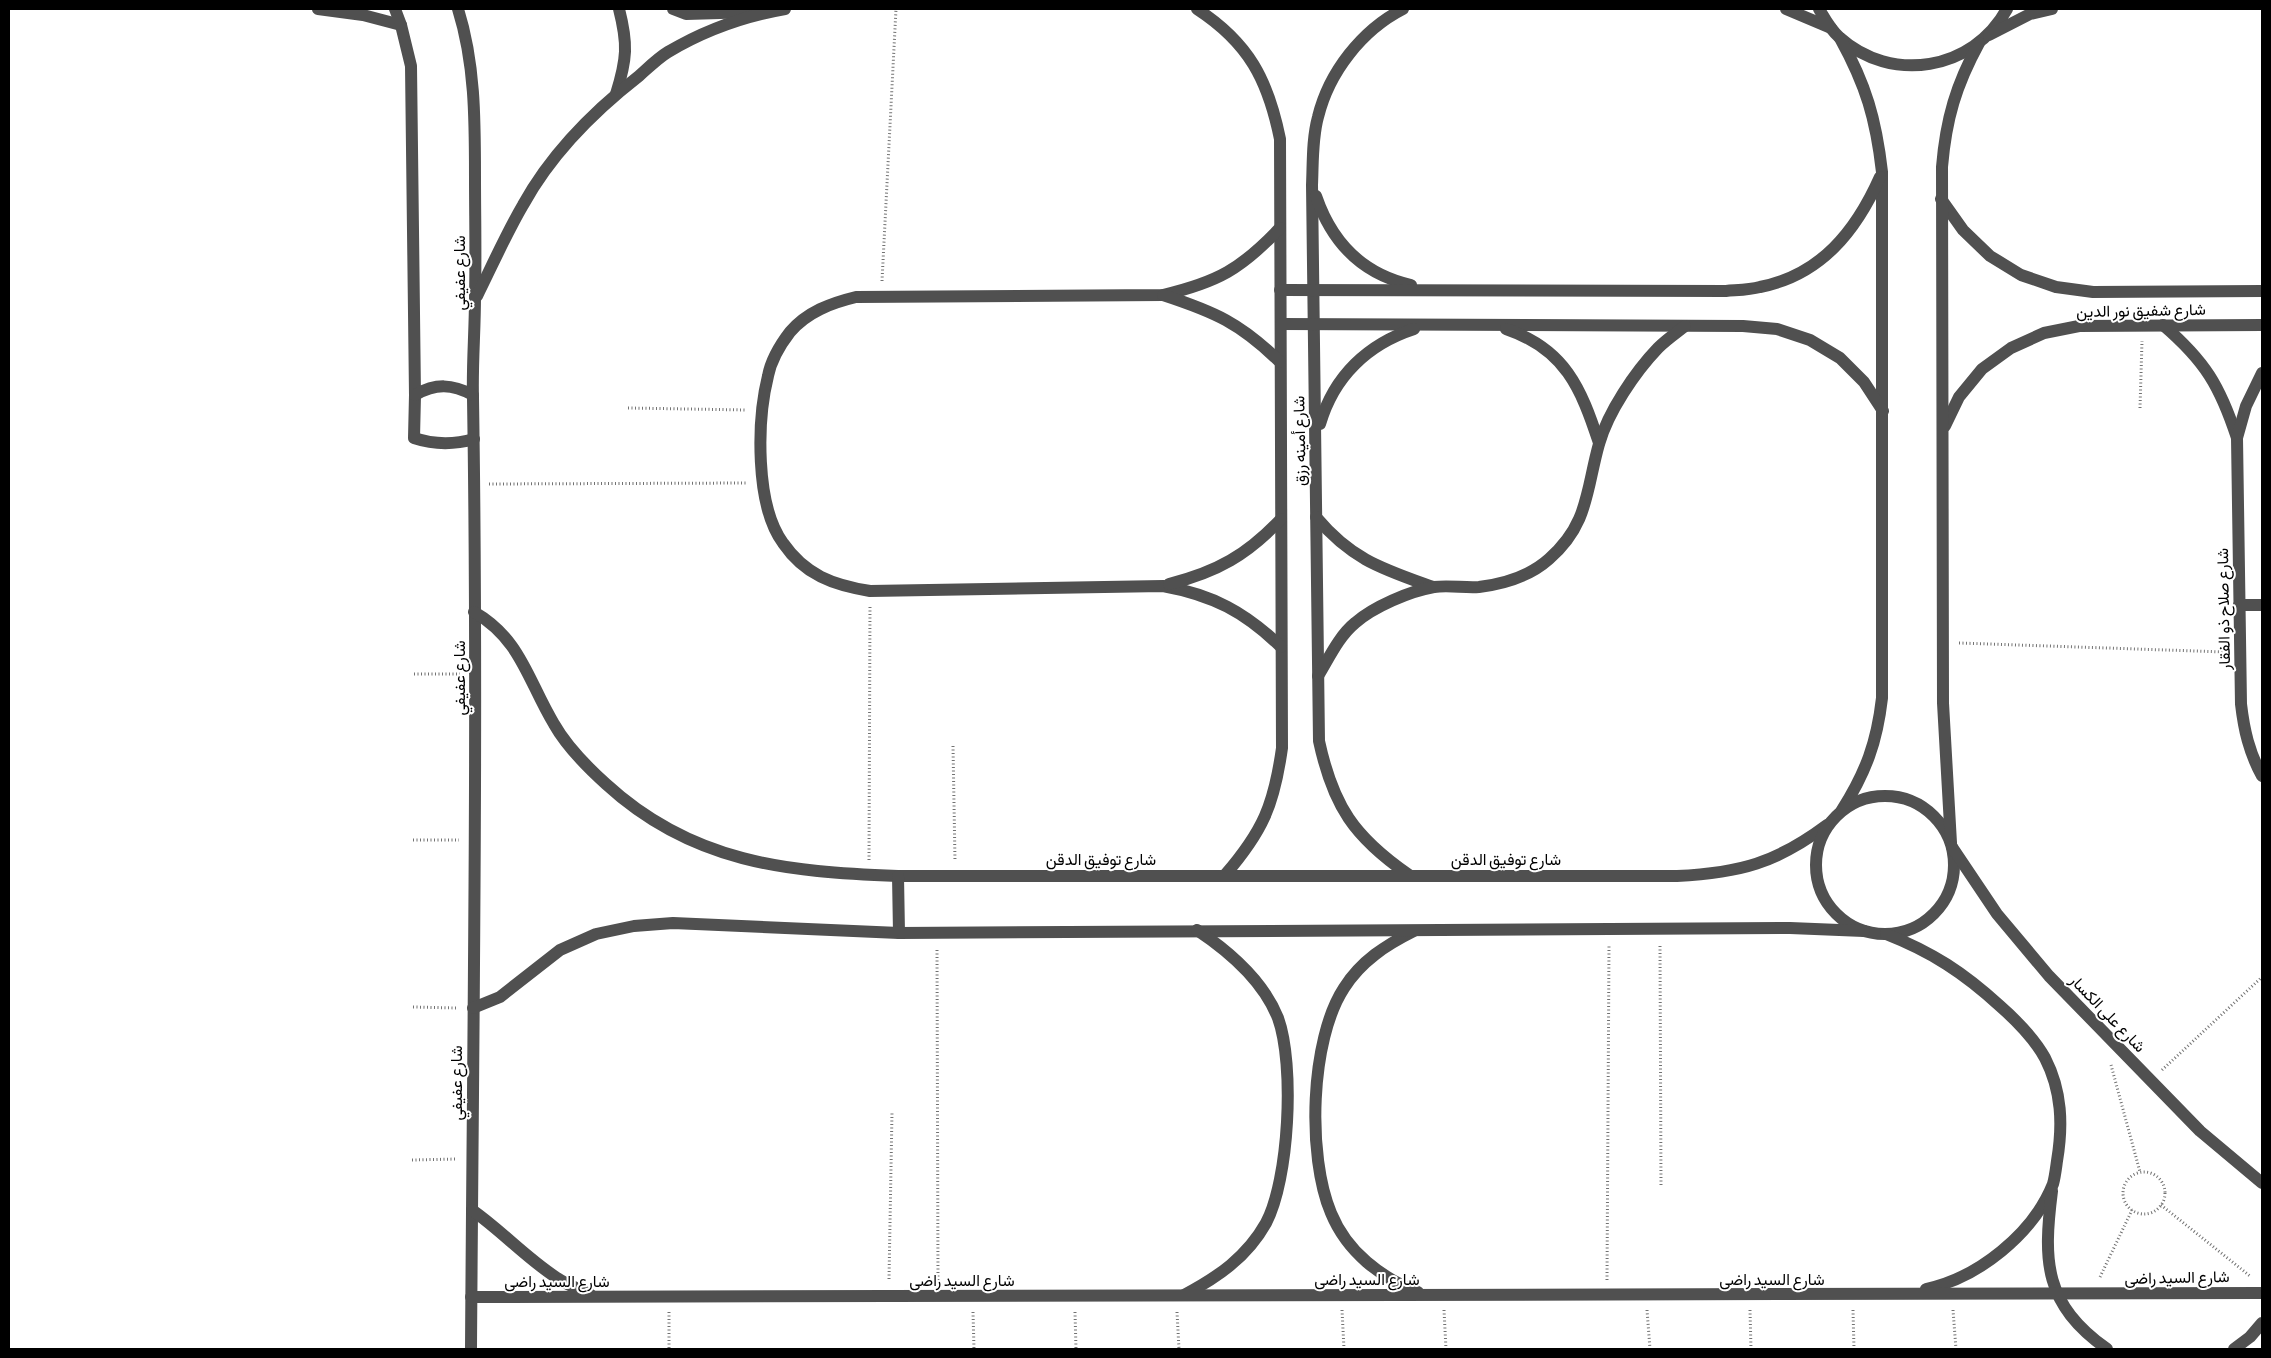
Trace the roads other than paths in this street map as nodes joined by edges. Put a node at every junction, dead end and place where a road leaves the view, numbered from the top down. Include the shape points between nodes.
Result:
1 (318, 9) edge
2 (395, 9) edge
3 (458, 9) edge
4 (619, 9) edge
5 (673, 9) edge
6 (785, 9) edge
7 (1197, 9) edge
8 (1403, 9) edge
9 (1786, 9) edge
10 (1819, 9) edge
11 (2006, 9) edge
12 (2052, 9) edge
13 (771, 11) junction
14 (401, 25) junction
15 (1831, 28) junction
16 (1840, 38) junction
17 (1983, 40) junction
18 (616, 94) junction
19 (1882, 172) junction
20 (1312, 186) junction
21 (1941, 199) junction
22 (1280, 228) junction
23 (1280, 290) junction
24 (1314, 290) junction
25 (1428, 290) junction
26 (2262, 291) edge
27 (1163, 295) junction
28 (475, 298) junction
29 (1281, 324) junction
30 (1314, 324) junction
31 (2262, 324) edge
32 (1425, 325) junction
33 (1495, 325) junction
34 (2163, 325) junction
35 (1685, 326) junction
36 (1280, 362) junction
37 (2262, 374) edge
38 (415, 394) junction
39 (473, 395) junction
40 (1883, 411) junction
41 (1944, 429) junction
42 (1316, 438) junction
43 (2237, 438) junction
44 (474, 439) junction
45 (1599, 443) junction
46 (1316, 518) junction
47 (1281, 519) junction
48 (1164, 586) junction
49 (1433, 588) junction
50 (2239, 605) junction
51 (2262, 605) edge
52 (474, 612) junction
53 (1281, 647) junction
54 (1318, 676) junction
55 (2262, 776) edge
56 (1842, 810) junction
57 (1827, 825) junction
58 (1951, 845) junction
59 (1409, 874) junction
60 (1225, 875) junction
61 (898, 876) junction
62 (1197, 930) junction
63 (1417, 930) junction
64 (1864, 931) junction
65 (899, 933) junction
66 (1886, 934) junction
67 (473, 1008) junction
68 (2053, 1183) junction
69 (2262, 1183) edge
70 (472, 1210) junction
71 (2262, 1293) edge
72 (1904, 1294) junction
73 (2058, 1294) junction
74 (1428, 1295) junction
75 (1179, 1296) junction
76 (471, 1297) junction
77 (596, 1297) junction
78 (2262, 1323) edge
79 (471, 1349) edge
80 (2107, 1349) edge
81 (2234, 1349) edge

1 - 14 street via 364,15
2 - 14 street
3 - 28 street, شارع عفيفي via 466,36 475,125
4 - 18 street via 626,37 625,66
5 - 13 street via 686,14
6 - 13 street
7 - 22 street, شارع أمينه رزق via 1237,41 1258,71 1273,104 1280,139
8 - 20 street, شارع أمينه رزق via 1389,16 1357,44 1333,78 1318,117
9 - 15 street
10 - 15 street
11 - 17 street
12 - 17 street via 2030,14
13 - 18 street via 704,33 667,53
14 - 38 street via 410,66
15 - 16 street
16 - 17 street via 1864,55 1893,65 1923,66 1953,59
16 - 19 street via 1870,102
17 - 21 street via 1963,72 1952,103 1945,134
18 - 28 street via 548,166 523,204
19 - 25 street via 1868,204 1849,234 1824,258 1794,276 1761,287 1726,291
19 - 40 street
20 - 24 street, شارع أمينه رزق
20 - 25 street via 1323,217 1342,246 1368,269 1397,282
21 - 26 street, شارع شفيق نور الدين via 1964,230 1990,256 2021,275 2056,288 2093,292
21 - 41 street
22 - 23 street, شارع أمينه رزق
22 - 27 street via 1257,252 1229,272 1198,287
23 - 24 street
23 - 29 street, شارع أمينه رزق
24 - 25 street
24 - 30 street, شارع أمينه رزق
27 - 36 street via 1230,320 1257,339
27 - 48 street via 856,297 832,303 791,331 777,352 768,375 761,447 770,519 782,542 799,562 836,584 870,591
28 - 39 street, شارع عفيفي
29 - 30 street
29 - 36 street, شارع أمينه رزق
30 - 32 street
30 - 42 street, شارع أمينه رزق
31 - 34 street, شارع شفيق نور الدين
32 - 33 street
32 - 42 street via 1393,335 1353,365 1325,406
33 - 35 street
33 - 45 street via 1526,335 1553,354 1574,379
34 - 41 street, شارع شفيق نور الدين via 2079,326 2044,333 2011,348 1982,369 1960,397
34 - 43 street, شارع صلاح ذو الفقار via 2189,347 2211,374
35 - 40 street via 1777,329 1810,340 1840,358 1864,382
35 - 45 street via 1659,347 1635,375
36 - 47 street, شارع أمينه رزق
37 - 43 street, شارع صلاح ذو الفقار via 2246,406
38 - 39 street via 450,386
38 - 44 street via 414,438 438,444
39 - 44 street, شارع عفيفي
40 - 56 street via 1882,698 1871,756 1859,784
41 - 58 street via 1944,738
42 - 46 street, شارع أمينه رزق
43 - 50 street, شارع صلاح ذو الفقار
44 - 52 street, شارع عفيفي
45 - 49 street via 1588,498 1573,534 1548,560 1517,579 1479,587
46 - 49 street via 1351,552 1372,564
46 - 54 street, شارع أمينه رزق
47 - 48 street via 1240,556 1216,569
47 - 53 street, شارع أمينه رزق
48 - 53 street via 1190,591 1240,612
49 - 54 street via 1382,606 1354,623 1338,642
50 - 51 street
50 - 55 street, شارع صلاح ذو الفقار via 2240,704 2244,732
52 - 61 street, شارع توفيق الدقن via 488,620 519,654 554,724 583,763 619,796 658,824 699,845 743,860 790,869
52 - 67 street, شارع عفيفي
53 - 60 street, شارع أمينه رزق via 1282,748 1277,783 1266,817 1248,848
54 - 59 street, شارع أمينه رزق via 1319,741 1326,773 1339,804 1358,832 1381,856
56 - 57 street
56 - 58 street via 1862,800 1884,796 1905,799 1925,809 1941,824
57 - 59 street, شارع توفيق الدقن via 1802,844 1773,859 1742,869 1710,874
57 - 64 street via 1818,845 1815,866 1819,887 1829,907 1845,922
58 - 66 street via 1953,875 1940,907 1906,931
58 - 69 street, شارع على الكسار via 1992,908 2022,946 2200,1131
59 - 60 street, شارع توفيق الدقن
60 - 61 street, شارع توفيق الدقن
61 - 65 street
62 - 63 street
62 - 65 street
62 - 75 street via 1224,948 1247,970 1277,1018 1287,1068 1284,1149 1278,1190 1266,1223 1244,1254 1215,1279
63 - 64 street via 1790,928
63 - 74 street via 1389,944 1364,963 1344,987 1329,1015 1317,1081 1315,1115 1322,1182 1331,1214 1347,1242 1376,1270 1397,1284
64 - 66 street
65 - 67 street via 673,923 634,926 596,934 560,950 500,997
66 - 68 street via 1930,953 1958,970 2030,1035 2051,1074 2060,1108 2061,1134
67 - 70 street, شارع عفيفي
68 - 72 street via 2034,1217 2008,1246 1985,1264 1942,1286
68 - 73 street via 2047,1249 2050,1273
70 - 76 street, شارع عفيفي
70 - 77 street via 558,1279
71 - 73 street, شارع السيد راضى
72 - 73 street, شارع السيد راضى
72 - 74 street, شارع السيد راضى
73 - 80 street via 2072,1319
74 - 75 street, شارع السيد راضى
75 - 77 street, شارع السيد راضى
76 - 77 street, شارع السيد راضى
76 - 79 street, شارع عفيفي
78 - 81 street via 2250,1338

